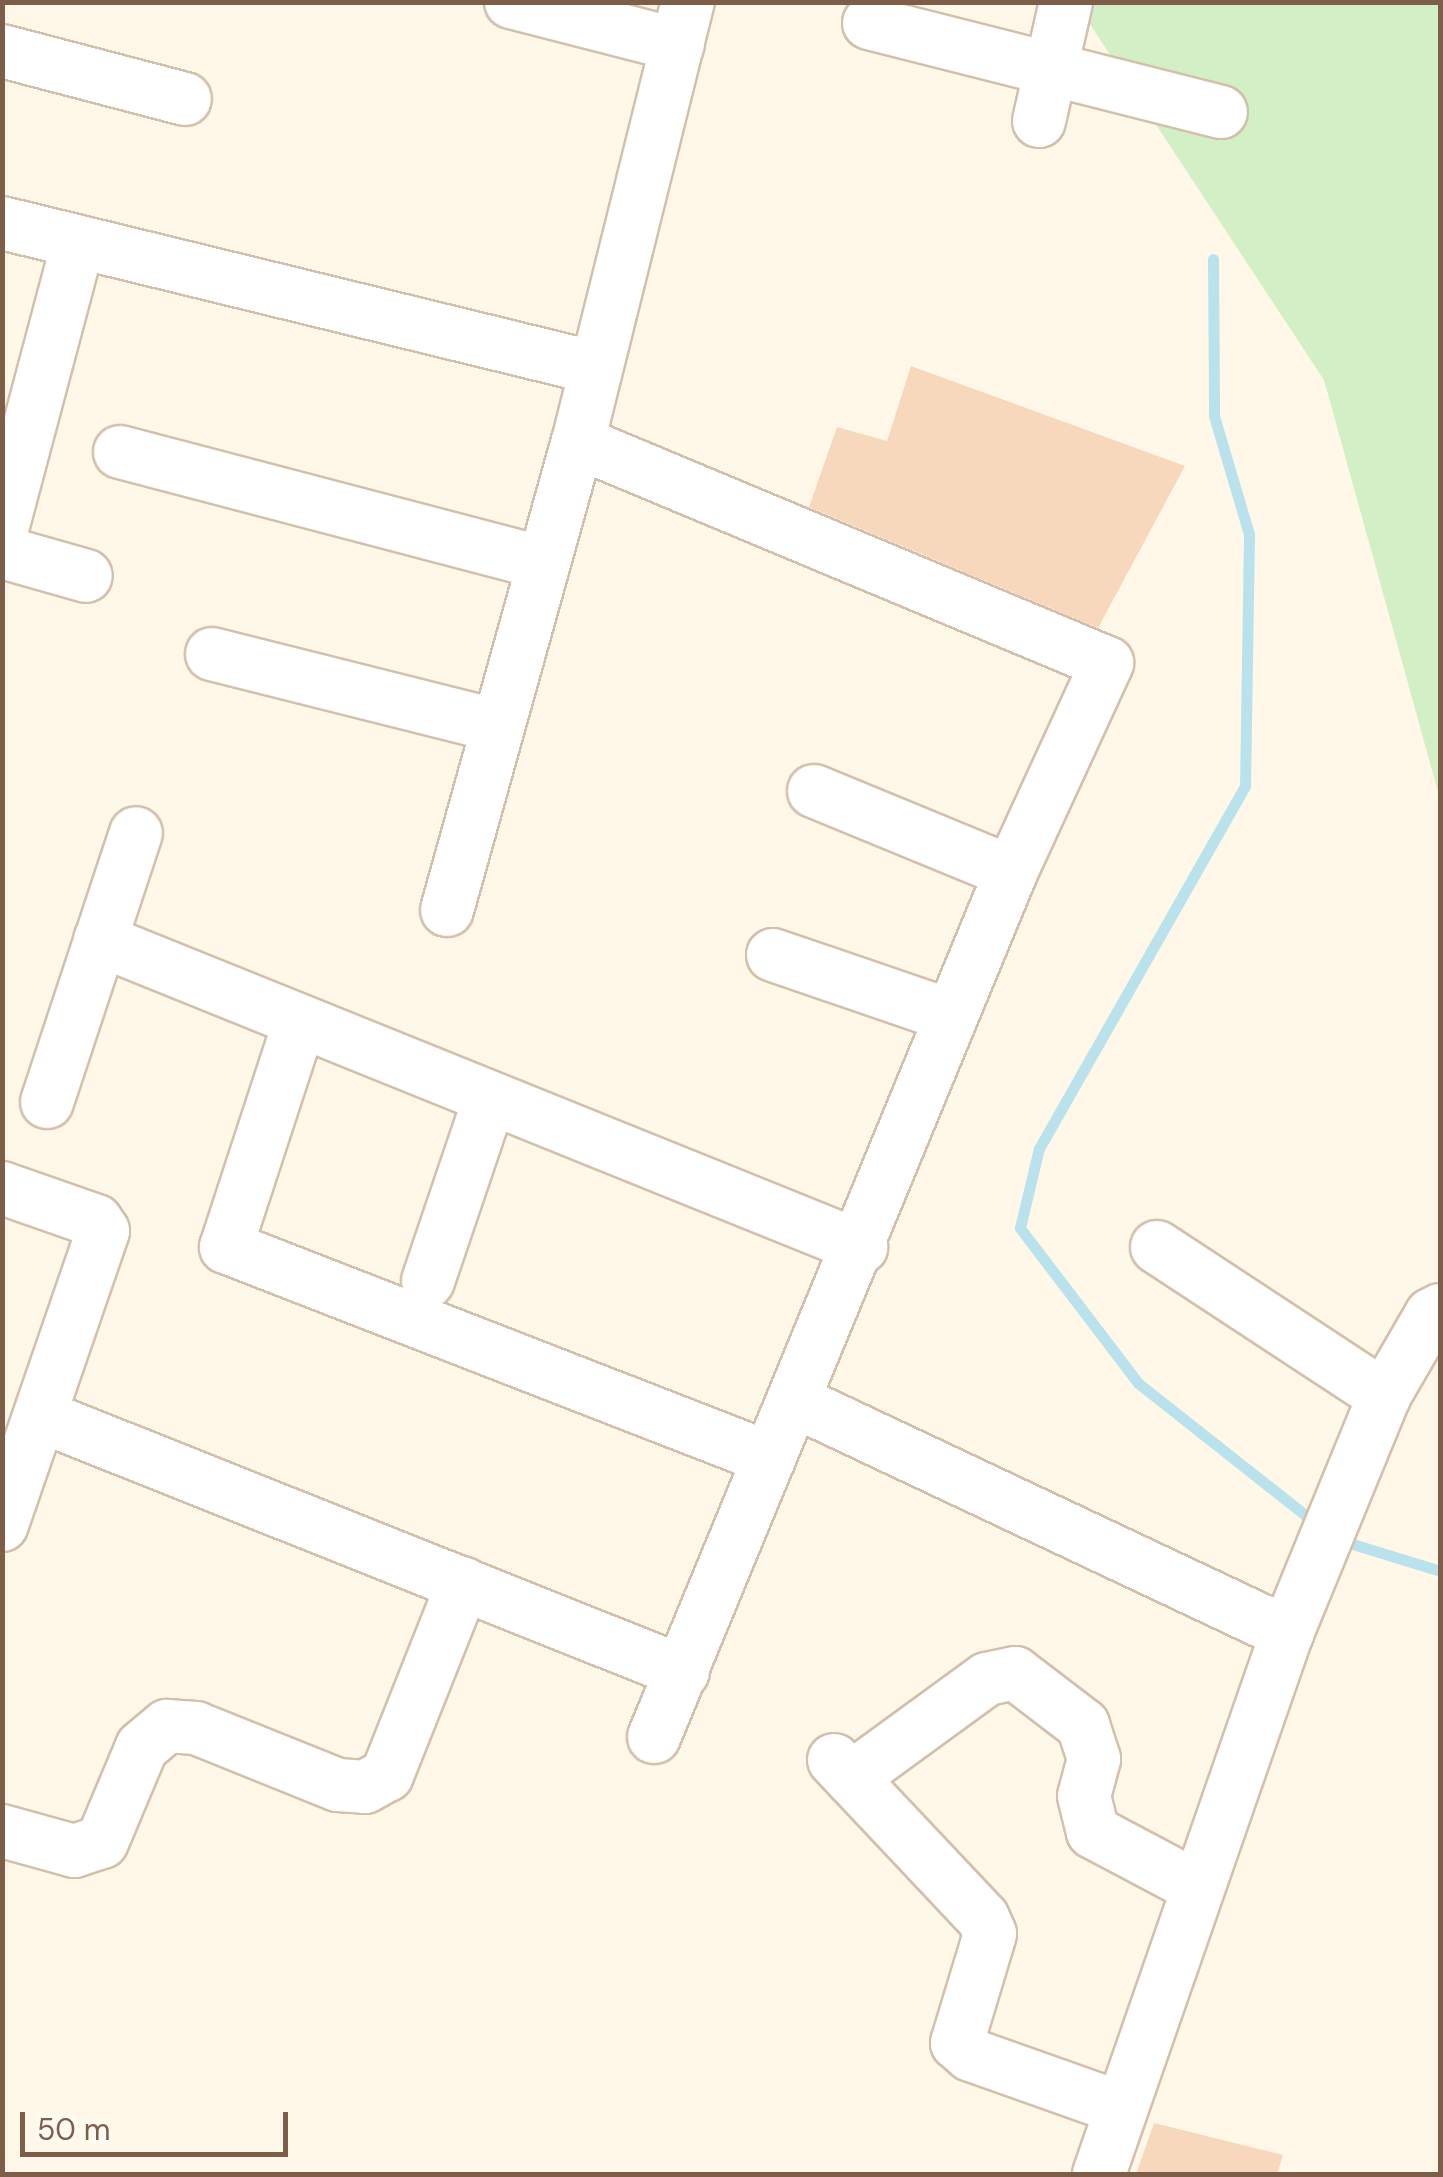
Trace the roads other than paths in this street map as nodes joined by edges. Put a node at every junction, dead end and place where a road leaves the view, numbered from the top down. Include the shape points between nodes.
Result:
1 (511, 2) edge
2 (1066, 2) edge
3 (869, 23) dead end
4 (683, 24) edge
5 (2, 52) edge
6 (1051, 70) junction
7 (185, 99) dead end
8 (1221, 112) dead end
9 (1040, 121) dead end
10 (2, 223) edge
11 (78, 242) junction
12 (596, 368) junction
13 (15, 430) edge
14 (578, 442) junction
15 (120, 452) dead end
16 (2, 529) edge
17 (2, 552) edge
18 (544, 563) junction
19 (86, 576) dead end
20 (212, 654) dead end
21 (498, 726) junction
22 (814, 792) dead end
23 (136, 833) dead end
24 (1011, 872) junction
25 (447, 910) dead end
26 (100, 940) junction
27 (773, 955) dead end
28 (951, 1016) junction
29 (300, 1021) junction
30 (490, 1098) junction
31 (47, 1102) dead end
32 (2, 1188) edge
33 (861, 1247) junction
34 (1157, 1248) dead end
35 (428, 1281) dead end
36 (1440, 1310) edge
37 (1384, 1396) junction
38 (797, 1402) junction
39 (40, 1416) junction
40 (768, 1458) junction
41 (2, 1525) edge
42 (463, 1584) junction
43 (1287, 1633) junction
44 (683, 1672) junction
45 (654, 1737) dead end
46 (2, 1831) edge
47 (1196, 1887) junction
48 (1118, 2107) junction
49 (1099, 2174) edge

1 - 4 street
2 - 6 street
3 - 6 street
4 - 12 street
5 - 7 street
6 - 8 street
6 - 9 street
10 - 11 street
11 - 12 street
11 - 13 street
12 - 14 street
13 - 16 street
14 - 18 street
14 - 24 street via 1107,663
15 - 18 street
17 - 19 street
18 - 21 street
20 - 21 street
21 - 25 street
22 - 24 street
23 - 26 street
24 - 28 street
26 - 29 street
26 - 31 street
27 - 28 street
28 - 33 street
29 - 30 street
29 - 40 street via 226,1247
30 - 33 street
30 - 35 street
32 - 39 street via 96,1221 103,1232
33 - 38 street
34 - 37 street
36 - 37 street
37 - 43 street
38 - 40 street
38 - 43 street
39 - 41 street
39 - 42 street
40 - 44 street
42 - 44 street
42 - 46 street via 387,1776 365,1787 338,1785 196,1728 167,1726 142,1747 102,1842 74,1851
43 - 47 street
44 - 45 street
47 - 48 street
47 - 48 street via 1093,1832 1084,1796 1094,1759 1082,1725 1015,1673 987,1678 843,1769 983,1918 990,1934 957,2043 971,2055
48 - 49 street

